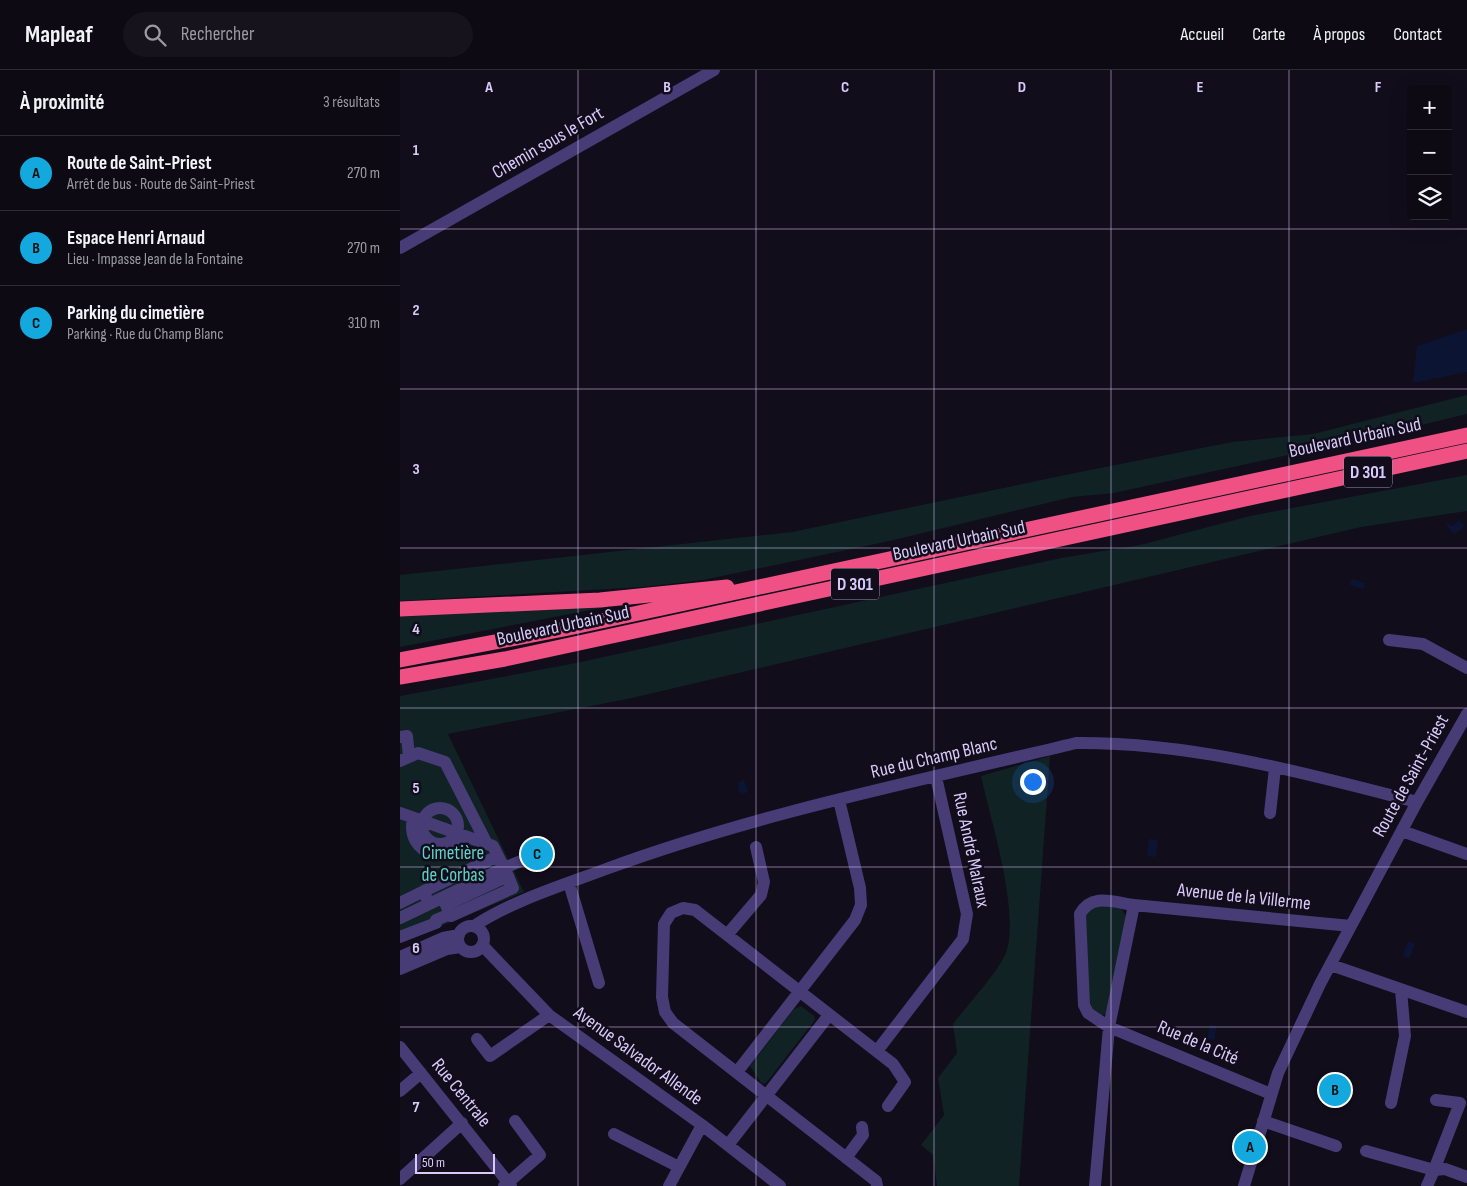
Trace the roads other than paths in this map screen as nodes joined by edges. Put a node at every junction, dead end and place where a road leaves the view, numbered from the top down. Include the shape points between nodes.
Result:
1 (714, 70) edge
2 (400, 248) edge
3 (1467, 424) edge
4 (1467, 435) edge
5 (1396, 449) junction
6 (1460, 452) edge
7 (1467, 462) edge
8 (744, 590) junction
9 (400, 609) edge
10 (1389, 640) dead end
11 (400, 660) edge
12 (1467, 668) edge
13 (426, 673) junction
14 (400, 677) edge
15 (400, 687) edge
16 (1467, 714) edge
17 (400, 737) edge
18 (405, 759) edge
19 (1275, 768) junction
20 (936, 777) junction
21 (839, 800) junction
22 (1417, 802) junction
23 (1270, 813) dead end
24 (400, 814) edge
25 (418, 820) junction
26 (1402, 831) junction
27 (461, 835) junction
28 (487, 844) junction
29 (756, 847) dead end
30 (1467, 854) edge
31 (498, 856) junction
32 (521, 861) dead end
33 (506, 872) junction
34 (569, 883) junction
35 (424, 891) junction
36 (400, 903) edge
37 (430, 904) junction
38 (447, 905) junction
39 (1134, 905) junction
40 (400, 918) edge
41 (436, 920) junction
42 (474, 926) junction
43 (1351, 926) junction
44 (727, 935) junction
45 (400, 936) edge
46 (460, 941) junction
47 (482, 945) junction
48 (400, 957) edge
49 (1330, 964) junction
50 (400, 969) edge
51 (599, 983) dead end
52 (1401, 990) junction
53 (799, 992) junction
54 (1467, 1012) edge
55 (549, 1015) junction
56 (829, 1015) junction
57 (1109, 1027) junction
58 (477, 1039) dead end
59 (400, 1047) edge
60 (877, 1051) junction
61 (736, 1072) junction
62 (421, 1073) junction
63 (400, 1091) edge
64 (1271, 1094) junction
65 (765, 1096) junction
66 (1436, 1100) dead end
67 (1391, 1103) dead end
68 (888, 1106) dead end
69 (1263, 1120) junction
70 (515, 1121) dead end
71 (462, 1123) junction
72 (702, 1125) junction
73 (862, 1127) dead end
74 (614, 1134) dead end
75 (728, 1145) junction
76 (1336, 1146) dead end
77 (1366, 1150) dead end
78 (846, 1158) junction
79 (679, 1167) junction
80 (1434, 1170) junction
81 (1467, 1177) edge
82 (400, 1179) edge
83 (508, 1185) edge
84 (669, 1186) edge
85 (780, 1186) edge
86 (877, 1186) edge
87 (1095, 1186) edge
88 (1244, 1186) edge
89 (1427, 1186) edge

1 - 2 street, Chemin sous le Fort
3 - 5 highway via 1411,436
4 - 5 highway, Boulevard Urbain Sud / D 301
5 - 8 highway, Boulevard Urbain Sud / D 301
6 - 7 highway
6 - 13 highway, Boulevard Urbain Sud / D 301 via 504,659
8 - 9 highway via 723,586 600,600
8 - 11 highway, Boulevard Urbain Sud / D 301
10 - 12 street via 1423,644
13 - 14 highway, Boulevard Urbain Sud / D 301
13 - 15 highway via 410,685
16 - 22 street, Route de Saint-Priest
17 - 18 street via 407,736
18 - 28 street via 418,753 445,762
19 - 20 street, Rue du Champ Blanc via 1191,750 1076,743
19 - 22 street, Rue du Champ Blanc
19 - 23 street
20 - 21 street, Rue du Champ Blanc
20 - 60 street, Rue André Malraux via 967,914 966,927 963,939
21 - 34 street, Rue du Champ Blanc via 638,857
21 - 53 street via 860,888 861,905 855,920
22 - 26 street, Route de Saint-Priest
24 - 25 street
25 - 27 street
25 - 27 street via 425,837 434,844 444,844
25 - 27 street via 430,810 444,808 452,812
26 - 30 street
26 - 43 street, Route de Saint-Priest
27 - 28 street
28 - 31 street via 493,846
29 - 44 street via 764,882 761,895
31 - 33 street
31 - 35 street
32 - 33 street
33 - 38 street
34 - 42 street, Rue du Champ Blanc via 494,914
34 - 51 street
35 - 36 street
35 - 37 street
37 - 38 street
37 - 40 street
37 - 41 street
38 - 41 street
39 - 43 street, Avenue de la Villerme
39 - 57 street
39 - 57 street, Avenue de la Villerme via 1095,900 1085,904 1080,914 1084,1005 1088,1014
41 - 45 street via 436,923
42 - 46 street via 467,926
42 - 47 street via 483,934
43 - 49 street, Route de Saint-Priest
44 - 53 street
44 - 61 street via 694,910 683,908 671,913 664,924 662,997 665,1012 673,1023
46 - 47 street via 472,952
46 - 48 street via 442,938
46 - 50 street
47 - 55 street, Avenue Salvador Allende
49 - 52 street
49 - 64 street, Route de Saint-Priest
52 - 54 street
52 - 67 street via 1405,1036
53 - 56 street
53 - 61 street
55 - 58 street via 490,1056
55 - 72 street, Avenue Salvador Allende
56 - 60 street
56 - 65 street
57 - 64 street, Rue de la Cité
57 - 87 street
59 - 62 street, Rue Centrale
60 - 68 street via 893,1064 905,1082
61 - 65 street
62 - 63 street
62 - 71 street, Rue Centrale
64 - 69 street, Route de Saint-Priest
65 - 75 street
65 - 78 street
66 - 80 street via 1460,1104
69 - 76 street
69 - 88 street, Route de Saint-Priest
70 - 83 street via 540,1155
71 - 82 street
71 - 83 street, Rue Centrale
72 - 75 street, Avenue Salvador Allende
72 - 79 street
73 - 78 street via 863,1135
74 - 79 street
75 - 85 street, Avenue Salvador Allende
77 - 80 street
78 - 86 street via 876,1181
79 - 84 street
80 - 81 street via 1445,1168
80 - 89 street

